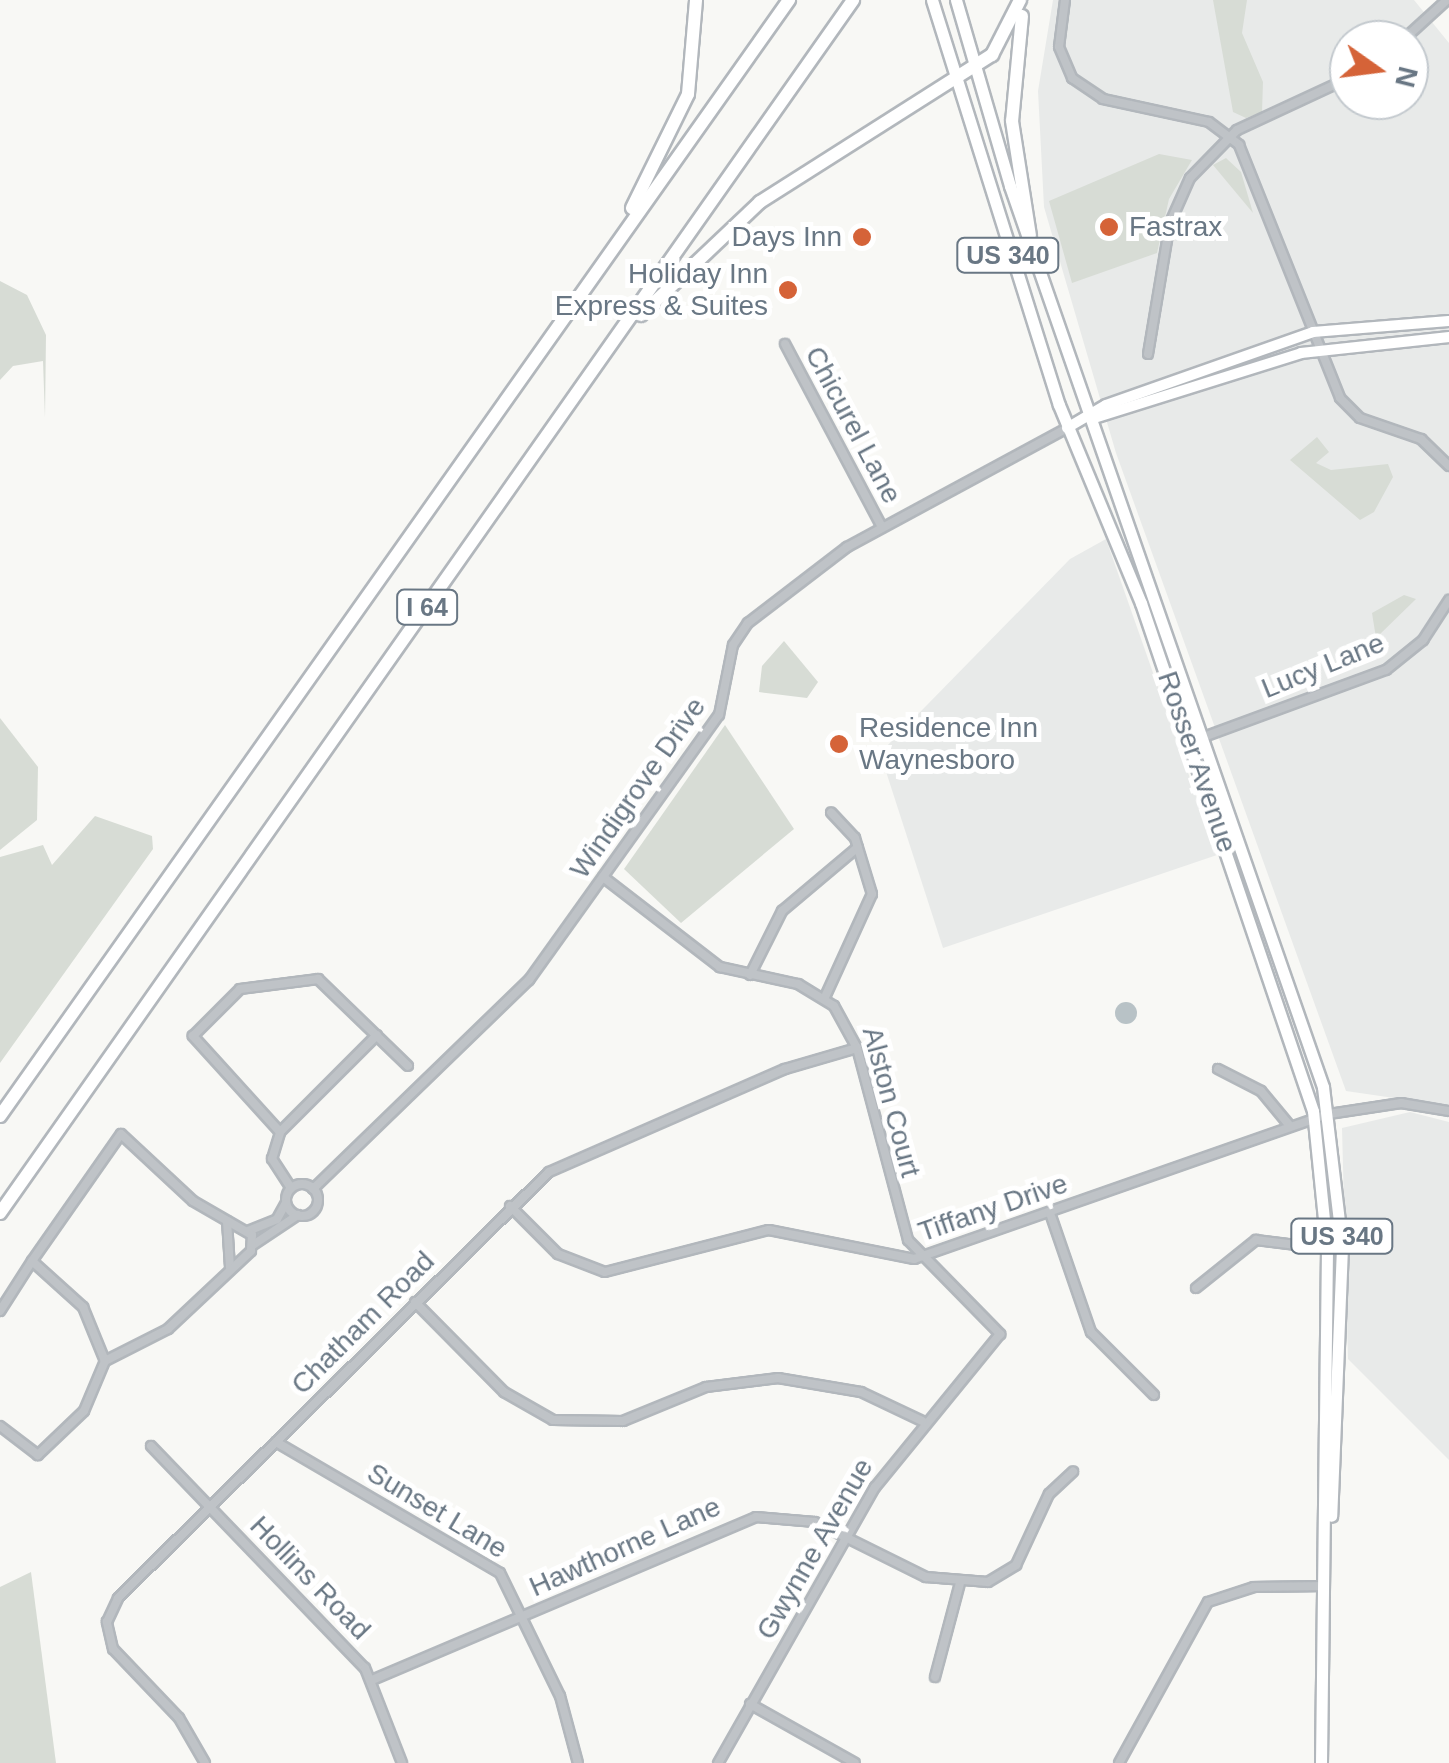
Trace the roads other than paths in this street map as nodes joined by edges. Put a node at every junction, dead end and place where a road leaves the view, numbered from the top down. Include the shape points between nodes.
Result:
1 (696, 0) edge
2 (788, 0) edge
3 (853, 0) edge
4 (932, 0) edge
5 (956, 0) edge
6 (1022, 0) edge
7 (1065, 0) edge
8 (1447, 0) edge
9 (1425, 20) edge
10 (975, 64) junction
11 (956, 79) junction
12 (1329, 88) edge
13 (1230, 135) junction
14 (1030, 236) junction
15 (568, 311) junction
16 (1449, 321) edge
17 (1313, 332) junction
18 (1449, 336) edge
19 (784, 344) dead end
20 (1321, 349) junction
21 (1148, 354) dead end
22 (594, 370) junction
23 (1090, 418) junction
24 (1067, 428) junction
25 (1449, 466) edge
26 (882, 527) junction
27 (1449, 600) edge
28 (1204, 736) junction
29 (1190, 742) junction
30 (831, 812) dead end
31 (858, 847) junction
32 (604, 877) junction
33 (750, 975) junction
34 (825, 998) junction
35 (378, 1036) junction
36 (857, 1048) junction
37 (408, 1066) dead end
38 (1218, 1069) dead end
39 (1449, 1111) edge
40 (1329, 1114) junction
41 (0, 1116) edge
42 (1315, 1118) junction
43 (1290, 1126) junction
44 (280, 1132) junction
45 (291, 1188) junction
46 (313, 1188) junction
47 (286, 1203) junction
48 (510, 1206) junction
49 (1050, 1213) junction
50 (0, 1214) edge
51 (298, 1215) junction
52 (227, 1221) junction
53 (245, 1230) junction
54 (229, 1235) junction
55 (253, 1245) junction
56 (1342, 1249) junction
57 (1327, 1250) junction
58 (230, 1252) junction
59 (245, 1255) junction
60 (926, 1257) junction
61 (32, 1261) junction
62 (230, 1267) junction
63 (1196, 1288) dead end
64 (415, 1302) junction
65 (0, 1311) edge
66 (105, 1361) junction
67 (970, 1372) joint
68 (1154, 1395) dead end
69 (922, 1422) junction
70 (0, 1426) edge
71 (276, 1442) junction
72 (152, 1446) dead end
73 (1073, 1472) dead end
74 (210, 1506) junction
75 (846, 1535) junction
76 (1326, 1550) junction
77 (960, 1584) junction
78 (1326, 1586) junction
79 (526, 1615) junction
80 (936, 1677) dead end
81 (372, 1680) junction
82 (750, 1704) junction
83 (205, 1763) edge
84 (402, 1763) edge
85 (578, 1763) edge
86 (718, 1763) edge
87 (856, 1763) edge
88 (1119, 1763) edge
89 (1321, 1763) edge

1 - 15 highway via 697,56 678,120
2 - 15 highway, I 64
3 - 22 highway, I 64
4 - 11 main road, Rosser Avenue / US 340
5 - 10 main road, Rosser Avenue / US 340
6 - 10 highway via 1006,40
6 - 14 highway via 1012,120
7 - 13 street via 1059,47 1081,87
8 - 9 street
10 - 11 highway
10 - 14 main road, Rosser Avenue / US 340
11 - 22 highway via 740,217
11 - 24 main road, Rosser Avenue / US 340
12 - 13 street
13 - 17 street
13 - 21 street via 1174,212
14 - 23 main road, Rosser Avenue / US 340
15 - 41 highway, I 64
16 - 17 main road
17 - 20 street
17 - 23 main road
18 - 20 main road
19 - 26 street, Chicurel Lane
20 - 23 main road
20 - 25 street via 1350,410 1416,436
22 - 50 highway, I 64
23 - 24 main road
23 - 28 main road, Rosser Avenue / US 340
24 - 26 street, Windigrove Drive
24 - 29 main road, Rosser Avenue / US 340
26 - 32 street, Windigrove Drive via 811,570 741,631 724,706
27 - 28 street, Lucy Lane via 1424,640 1386,670
28 - 29 street, Lucy Lane
28 - 40 main road, Rosser Avenue / US 340
29 - 42 main road, Rosser Avenue / US 340
30 - 31 street
31 - 33 street via 782,911
31 - 34 street via 872,894
32 - 33 street via 711,962
32 - 46 street, Windigrove Drive via 518,992
33 - 34 street
34 - 36 street, Alston Court
35 - 37 street
35 - 44 street
35 - 44 street via 318,979 234,994 193,1036
36 - 48 street, Chatham Road via 575,1156
36 - 60 street, Alston Court via 900,1221
38 - 43 street via 1261,1090
39 - 40 street, Tiffany Drive via 1401,1103
40 - 42 street, Tiffany Drive
40 - 56 main road, Rosser Avenue / US 340
42 - 43 street, Tiffany Drive
42 - 57 main road, Rosser Avenue / US 340
43 - 49 street, Tiffany Drive
44 - 45 street via 272,1158
45 - 46 street
45 - 47 street
46 - 51 street, Windigrove Drive via 316,1208
47 - 51 street
47 - 53 street
48 - 60 street, Tiffany Drive via 558,1254 605,1272 769,1230 884,1259
48 - 64 street, Chatham Road
49 - 60 street, Tiffany Drive
49 - 68 street via 1091,1332
51 - 55 street
52 - 53 street
52 - 54 street
52 - 61 street via 121,1134
53 - 54 street
53 - 55 street
54 - 58 street
55 - 59 street
56 - 57 street
56 - 76 main road, Rosser Avenue / US 340
57 - 63 street via 1256,1240
57 - 76 main road, Rosser Avenue / US 340
58 - 59 street
58 - 62 street
59 - 62 street
60 - 67 street, Alston Court via 998,1328 998,1344
61 - 65 street
61 - 66 street via 83,1308
62 - 66 street via 168,1329
64 - 69 street via 504,1392 552,1420 623,1420 706,1386 778,1378 861,1392
64 - 71 street, Chatham Road
66 - 70 street via 84,1411 38,1455
67 - 69 street, Gwynne Avenue
69 - 75 street, Gwynne Avenue
71 - 74 street, Chatham Road
71 - 79 street, Sunset Lane via 490,1565
72 - 74 street, Hollins Road
73 - 77 street, Hawthorne Lane via 1048,1494 1016,1566 988,1582
74 - 81 street, Hollins Road
74 - 83 street, Chatham Road via 118,1598 107,1631
75 - 77 street, Hawthorne Lane via 912,1572
75 - 79 street, Hawthorne Lane via 798,1517 740,1521
75 - 82 street, Gwynne Avenue
76 - 78 main road, Rosser Avenue / US 340
77 - 80 street
78 - 88 street via 1254,1587 1208,1602
78 - 89 main road, Rosser Avenue / US 340
79 - 81 street, Hawthorne Lane
79 - 85 street, Sunset Lane
81 - 84 street, Hollins Road
82 - 86 street, Gwynne Avenue
82 - 87 street

